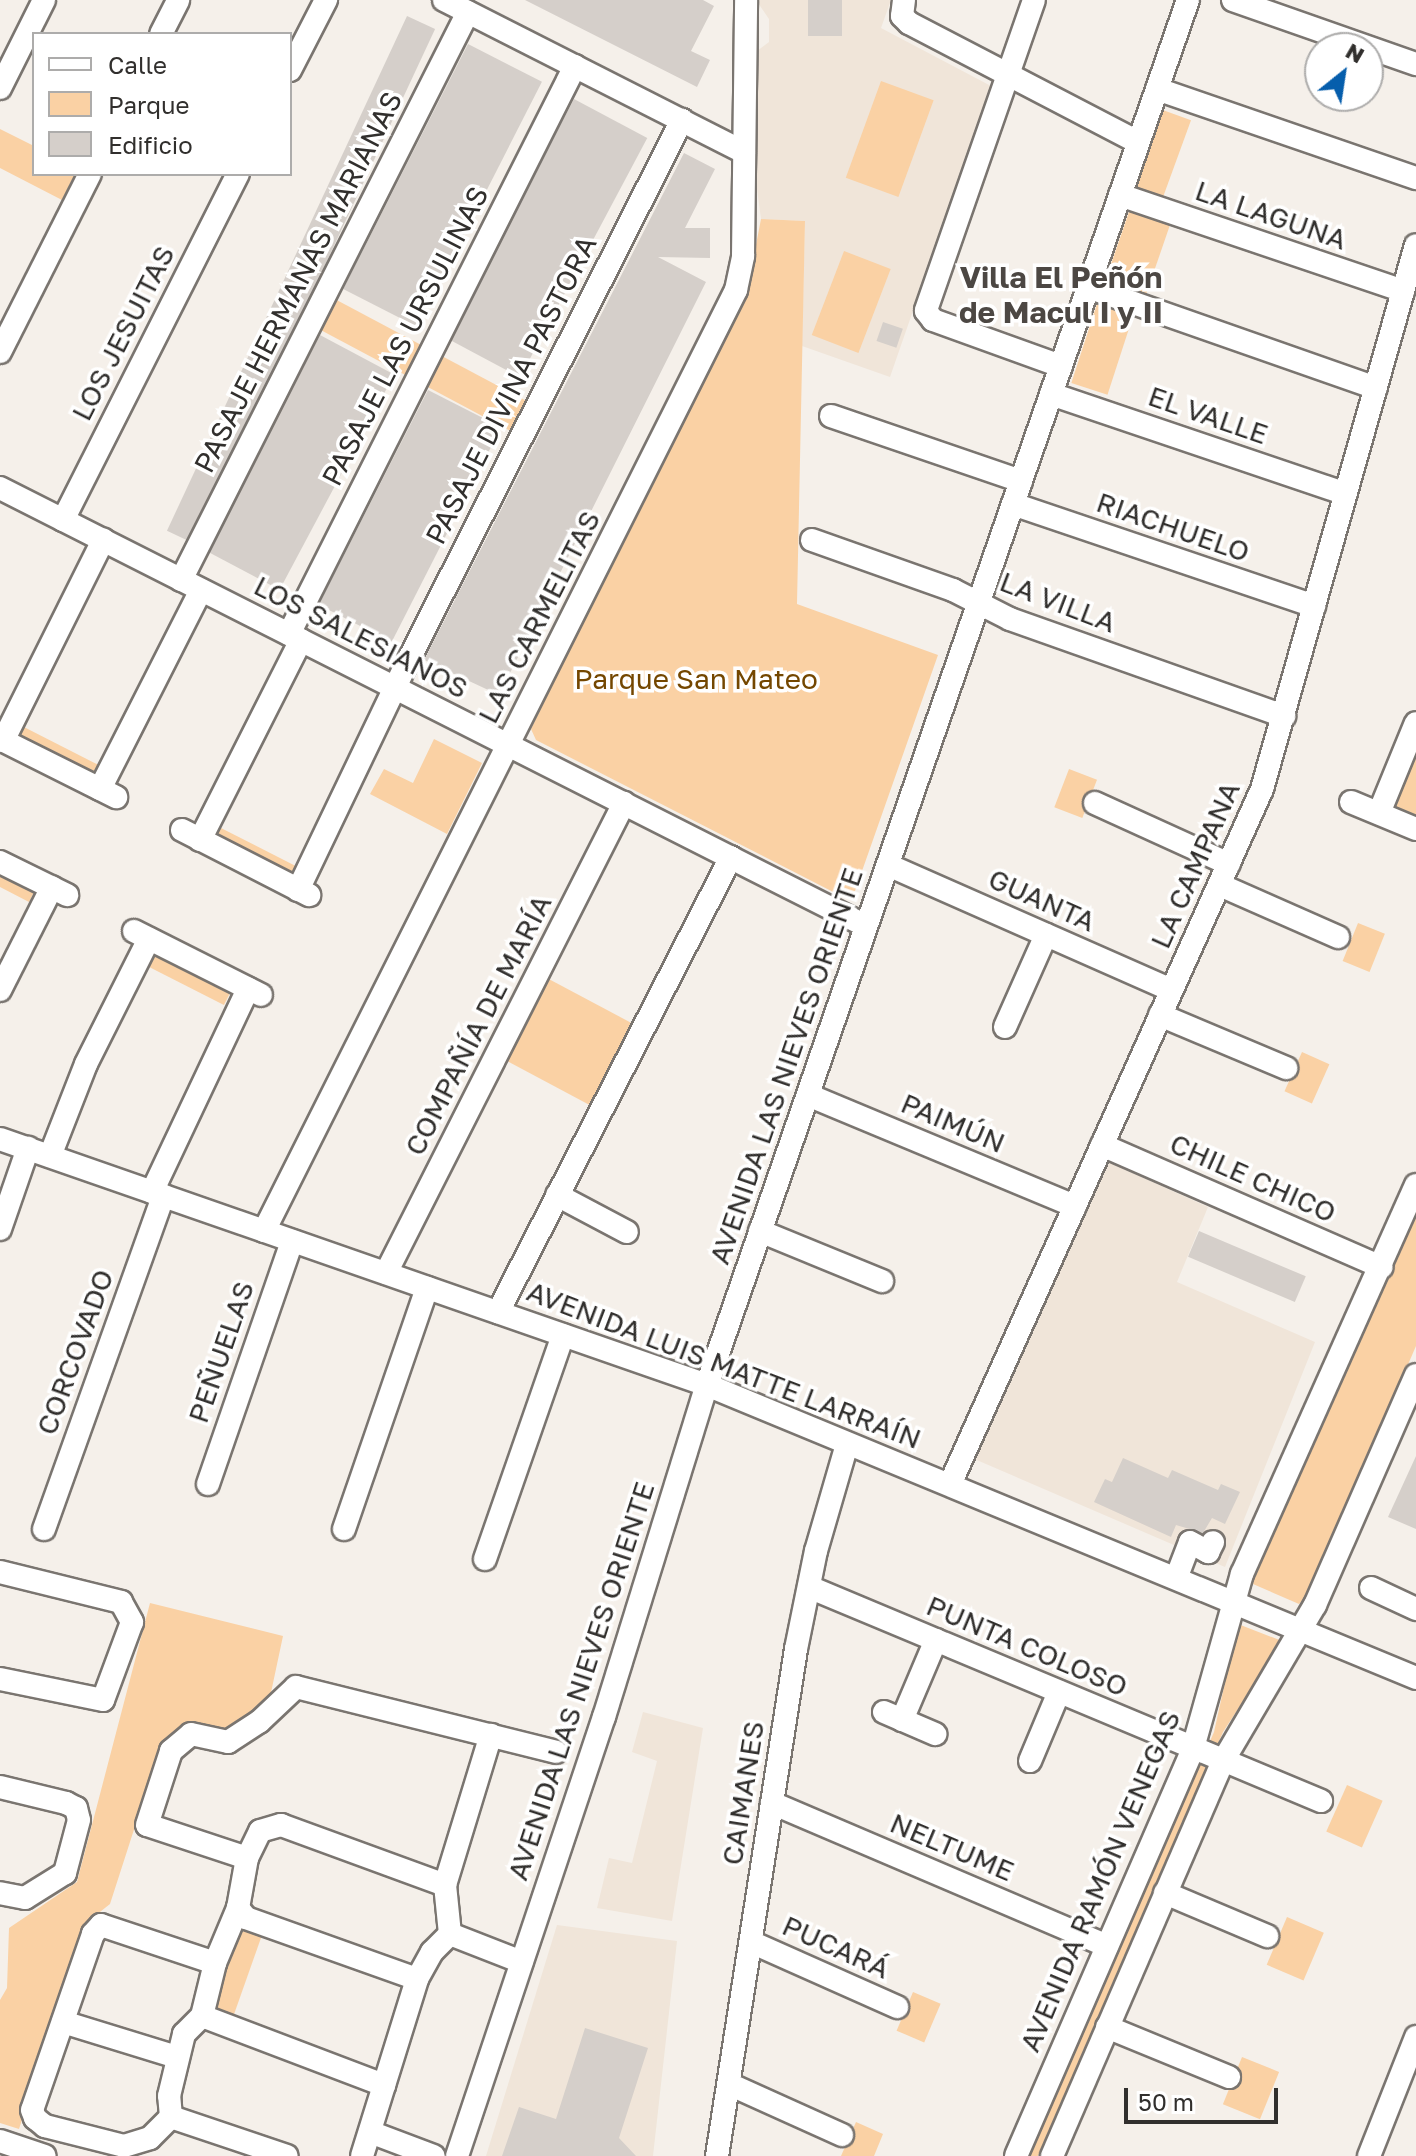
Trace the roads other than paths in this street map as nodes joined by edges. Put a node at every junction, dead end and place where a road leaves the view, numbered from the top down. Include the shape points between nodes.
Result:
1 (44, 0) edge
2 (178, 0) edge
3 (326, 0) edge
4 (444, 0) edge
5 (746, 0) edge
6 (904, 0) edge
7 (1034, 0) edge
8 (1188, 0) edge
9 (1233, 0) edge
10 (468, 12) junction
11 (162, 32) edge
12 (1416, 64) edge
13 (292, 66) edge
14 (575, 66) junction
15 (1008, 75) junction
16 (0, 88) edge
17 (1157, 89) junction
18 (682, 120) junction
19 (1138, 142) junction
20 (744, 152) junction
21 (89, 176) edge
22 (237, 176) edge
23 (1416, 178) edge
24 (1120, 195) junction
25 (1416, 245) edge
26 (1088, 287) junction
27 (1403, 291) junction
28 (0, 352) edge
29 (1061, 366) junction
30 (1376, 388) junction
31 (1051, 394) junction
32 (831, 416) dead end
33 (1021, 481) junction
34 (2, 494) edge
35 (1346, 494) junction
36 (1013, 504) junction
37 (63, 520) junction
38 (103, 540) junction
39 (812, 540) dead end
40 (191, 585) junction
41 (978, 603) junction
42 (1314, 606) junction
43 (295, 637) junction
44 (396, 688) junction
45 (1284, 716) junction
46 (1416, 723) edge
47 (2, 740) edge
48 (508, 745) junction
49 (1351, 802) dead end
50 (624, 803) junction
51 (1095, 803) dead end
52 (1379, 813) junction
53 (1416, 829) edge
54 (731, 857) junction
55 (0, 862) edge
56 (1229, 864) junction
57 (888, 865) junction
58 (1220, 885) junction
59 (304, 893) joint
60 (866, 926) junction
61 (1046, 935) junction
62 (1338, 937) dead end
63 (0, 990) edge
64 (1172, 990) junction
65 (1160, 1015) junction
66 (1005, 1027) dead end
67 (1286, 1068) dead end
68 (808, 1095) junction
69 (0, 1139) edge
70 (1102, 1145) junction
71 (28, 1148) junction
72 (50, 1156) junction
73 (1416, 1185) edge
74 (158, 1194) junction
75 (557, 1195) junction
76 (1075, 1206) junction
77 (0, 1229) edge
78 (264, 1231) junction
79 (760, 1231) junction
80 (627, 1232) dead end
81 (292, 1241) junction
82 (1381, 1267) junction
83 (386, 1273) junction
84 (882, 1281) dead end
85 (427, 1288) junction
86 (498, 1312) junction
87 (563, 1335) junction
88 (1416, 1375) edge
89 (707, 1385) junction
90 (847, 1444) junction
91 (951, 1482) junction
92 (208, 1484) dead end
93 (44, 1529) dead end
94 (344, 1529) dead end
95 (1213, 1542) dead end
96 (485, 1559) dead end
97 (0, 1572) edge
98 (1177, 1576) junction
99 (809, 1587) junction
100 (1371, 1588) dead end
101 (1236, 1601) junction
102 (1416, 1609) edge
103 (1302, 1628) junction
104 (936, 1640) junction
105 (1416, 1678) edge
106 (0, 1679) edge
107 (1059, 1692) junction
108 (935, 1734) dead end
109 (491, 1735) junction
110 (1193, 1748) junction
111 (556, 1752) dead end
112 (1030, 1761) dead end
113 (1223, 1761) junction
114 (0, 1787) edge
115 (1321, 1801) dead end
116 (772, 1803) junction
117 (247, 1858) junction
118 (445, 1885) junction
119 (0, 1893) edge
120 (1165, 1893) junction
121 (238, 1908) junction
122 (450, 1934) junction
123 (1267, 1936) dead end
124 (751, 1942) junction
125 (1107, 1946) junction
126 (522, 1962) junction
127 (215, 1963) junction
128 (417, 1979) junction
129 (897, 2007) dead end
130 (202, 2016) junction
131 (63, 2022) junction
132 (1107, 2027) junction
133 (1416, 2037) edge
134 (177, 2057) junction
135 (1229, 2077) dead end
136 (729, 2084) junction
137 (384, 2085) junction
138 (171, 2117) junction
139 (370, 2132) junction
140 (842, 2135) dead end
141 (0, 2141) edge
142 (45, 2156) edge
143 (287, 2156) edge
144 (362, 2156) edge
145 (434, 2156) edge
146 (457, 2156) edge
147 (717, 2156) edge
148 (1016, 2156) edge
149 (1052, 2156) edge
150 (1369, 2156) edge

1 - 16 street
2 - 11 street
3 - 13 street
4 - 10 street
5 - 20 street, LAS CARMELITAS
6 - 15 street via 905,20
7 - 15 street
8 - 17 street, AVENIDA LAS NIEVES ORIENTE
9 - 12 street
10 - 14 street
10 - 40 street, PASAJE HERMANAS MARIANAS
14 - 18 street
14 - 43 street, PASAJE LAS URSULINAS
15 - 19 street
15 - 29 street via 927,315
17 - 19 street, AVENIDA LAS NIEVES ORIENTE
17 - 23 street
18 - 20 street
18 - 44 street, PASAJE DIVINA PASTORA
19 - 24 street, AVENIDA LAS NIEVES ORIENTE
20 - 48 street, LAS CARMELITAS via 743,256 736,290
21 - 28 street
22 - 37 street, LOS JESUITAS
24 - 26 street, AVENIDA LAS NIEVES ORIENTE
24 - 27 street, LA LAGUNA
25 - 27 street, LA CAMPANA
26 - 29 street, AVENIDA LAS NIEVES ORIENTE
26 - 30 street
27 - 30 street, LA CAMPANA
29 - 31 street, AVENIDA LAS NIEVES ORIENTE
30 - 35 street, LA CAMPANA
31 - 33 street, AVENIDA LAS NIEVES ORIENTE
31 - 35 street, EL VALLE
32 - 33 street
33 - 36 street, AVENIDA LAS NIEVES ORIENTE
34 - 37 street, LOS SALESIANOS
35 - 42 street, LA CAMPANA
36 - 41 street, AVENIDA LAS NIEVES ORIENTE
36 - 42 street, RIACHUELO
37 - 38 street, LOS SALESIANOS
38 - 40 street, LOS SALESIANOS
38 - 47 street
39 - 41 street, LA VILLA
40 - 43 street, LOS SALESIANOS
40 - 47 street, PASAJE HERMANAS MARIANAS via 108,793
41 - 45 street, LA VILLA
41 - 57 street, AVENIDA LAS NIEVES ORIENTE
42 - 45 street, LA CAMPANA
43 - 44 street, LOS SALESIANOS
43 - 59 street, PASAJE LAS URSULINAS via 191,835
44 - 48 street, LOS SALESIANOS
44 - 59 street, PASAJE DIVINA PASTORA
45 - 56 street, LA CAMPANA via 1262,789
46 - 52 street
48 - 50 street, LOS SALESIANOS
48 - 78 street, LAS CARMELITAS
49 - 52 street
50 - 54 street, LOS SALESIANOS
50 - 83 street, COMPAÑÍA DE MARÍA
51 - 56 street
52 - 53 street
54 - 60 street, LOS SALESIANOS
54 - 75 street
55 - 63 street via 59,891
56 - 58 street, LA CAMPANA
57 - 60 street, AVENIDA LAS NIEVES ORIENTE
57 - 61 street, GUANTA
58 - 62 street
58 - 64 street, LA CAMPANA
60 - 68 street, AVENIDA LAS NIEVES ORIENTE
61 - 64 street, GUANTA
61 - 66 street
64 - 65 street, LA CAMPANA
65 - 67 street
65 - 70 street, LA CAMPANA
68 - 76 street, PAIMÚN
68 - 79 street, AVENIDA LAS NIEVES ORIENTE
69 - 71 street, AVENIDA LUIS MATTE LARRAÍN
70 - 76 street, LA CAMPANA
70 - 82 street, CHILE CHICO
71 - 72 street, AVENIDA LUIS MATTE LARRAÍN
71 - 77 street
72 - 74 street, AVENIDA LUIS MATTE LARRAÍN
72 - 74 street, CORCOVADO via 141,935 255,992
73 - 82 street, AVENIDA RAMÓN VENEGAS
74 - 78 street, AVENIDA LUIS MATTE LARRAÍN
74 - 93 street, CORCOVADO
75 - 80 street
75 - 86 street
76 - 91 street, LA CAMPANA
78 - 81 street, AVENIDA LUIS MATTE LARRAÍN
79 - 84 street
79 - 89 street, AVENIDA LAS NIEVES ORIENTE
81 - 83 street, AVENIDA LUIS MATTE LARRAÍN
81 - 92 street, PEÑUELAS
82 - 101 street, AVENIDA RAMÓN VENEGAS via 1245,1565
83 - 85 street, AVENIDA LUIS MATTE LARRAÍN
85 - 86 street, AVENIDA LUIS MATTE LARRAÍN
85 - 94 street
86 - 87 street, AVENIDA LUIS MATTE LARRAÍN
87 - 89 street, AVENIDA LUIS MATTE LARRAÍN
87 - 96 street
88 - 103 street
89 - 90 street, AVENIDA LUIS MATTE LARRAÍN
89 - 126 street, AVENIDA LAS NIEVES ORIENTE
90 - 91 street, AVENIDA LUIS MATTE LARRAÍN
90 - 99 street, CAIMANES
91 - 98 street, AVENIDA LUIS MATTE LARRAÍN
95 - 98 street via 1208,1552 1190,1542
97 - 106 street via 121,1602 132,1622 103,1700
98 - 101 street, AVENIDA LUIS MATTE LARRAÍN
99 - 104 street, PUNTA COLOSO
99 - 116 street, CAIMANES
100 - 102 street
101 - 103 street, AVENIDA LUIS MATTE LARRAÍN
101 - 110 street, AVENIDA RAMÓN VENEGAS
103 - 105 street, AVENIDA LUIS MATTE LARRAÍN
103 - 113 street
104 - 107 street, PUNTA COLOSO
104 - 108 street via 893,1716
107 - 110 street, PUNTA COLOSO
107 - 112 street
109 - 111 street
109 - 117 street via 296,1687 228,1742 191,1734 171,1751 147,1825
109 - 118 street
110 - 113 street, PUNTA COLOSO
110 - 125 street, AVENIDA RAMÓN VENEGAS
113 - 115 street, PUNTA COLOSO
113 - 120 street
114 - 119 street via 66,1803 76,1808 79,1820 65,1873 25,1898
116 - 124 street, CAIMANES
116 - 125 street, NELTUME
117 - 118 street via 260,1831 281,1825
117 - 121 street
118 - 122 street
120 - 123 street
120 - 132 street
121 - 127 street
121 - 128 street via 259,1926
122 - 126 street
122 - 128 street
124 - 129 street, PUCARÁ
124 - 136 street, CAIMANES
125 - 148 street, AVENIDA RAMÓN VENEGAS
126 - 146 street, AVENIDA LAS NIEVES ORIENTE
127 - 130 street
127 - 131 street via 101,1925 93,1934
128 - 137 street
130 - 134 street via 184,2034
130 - 137 street
131 - 134 street
131 - 138 street via 32,2110 35,2118 45,2126 124,2146 150,2138
132 - 135 street
132 - 149 street
133 - 150 street
134 - 138 street
136 - 140 street
136 - 147 street, CAIMANES
137 - 139 street
138 - 143 street
139 - 144 street
139 - 145 street
141 - 142 street

